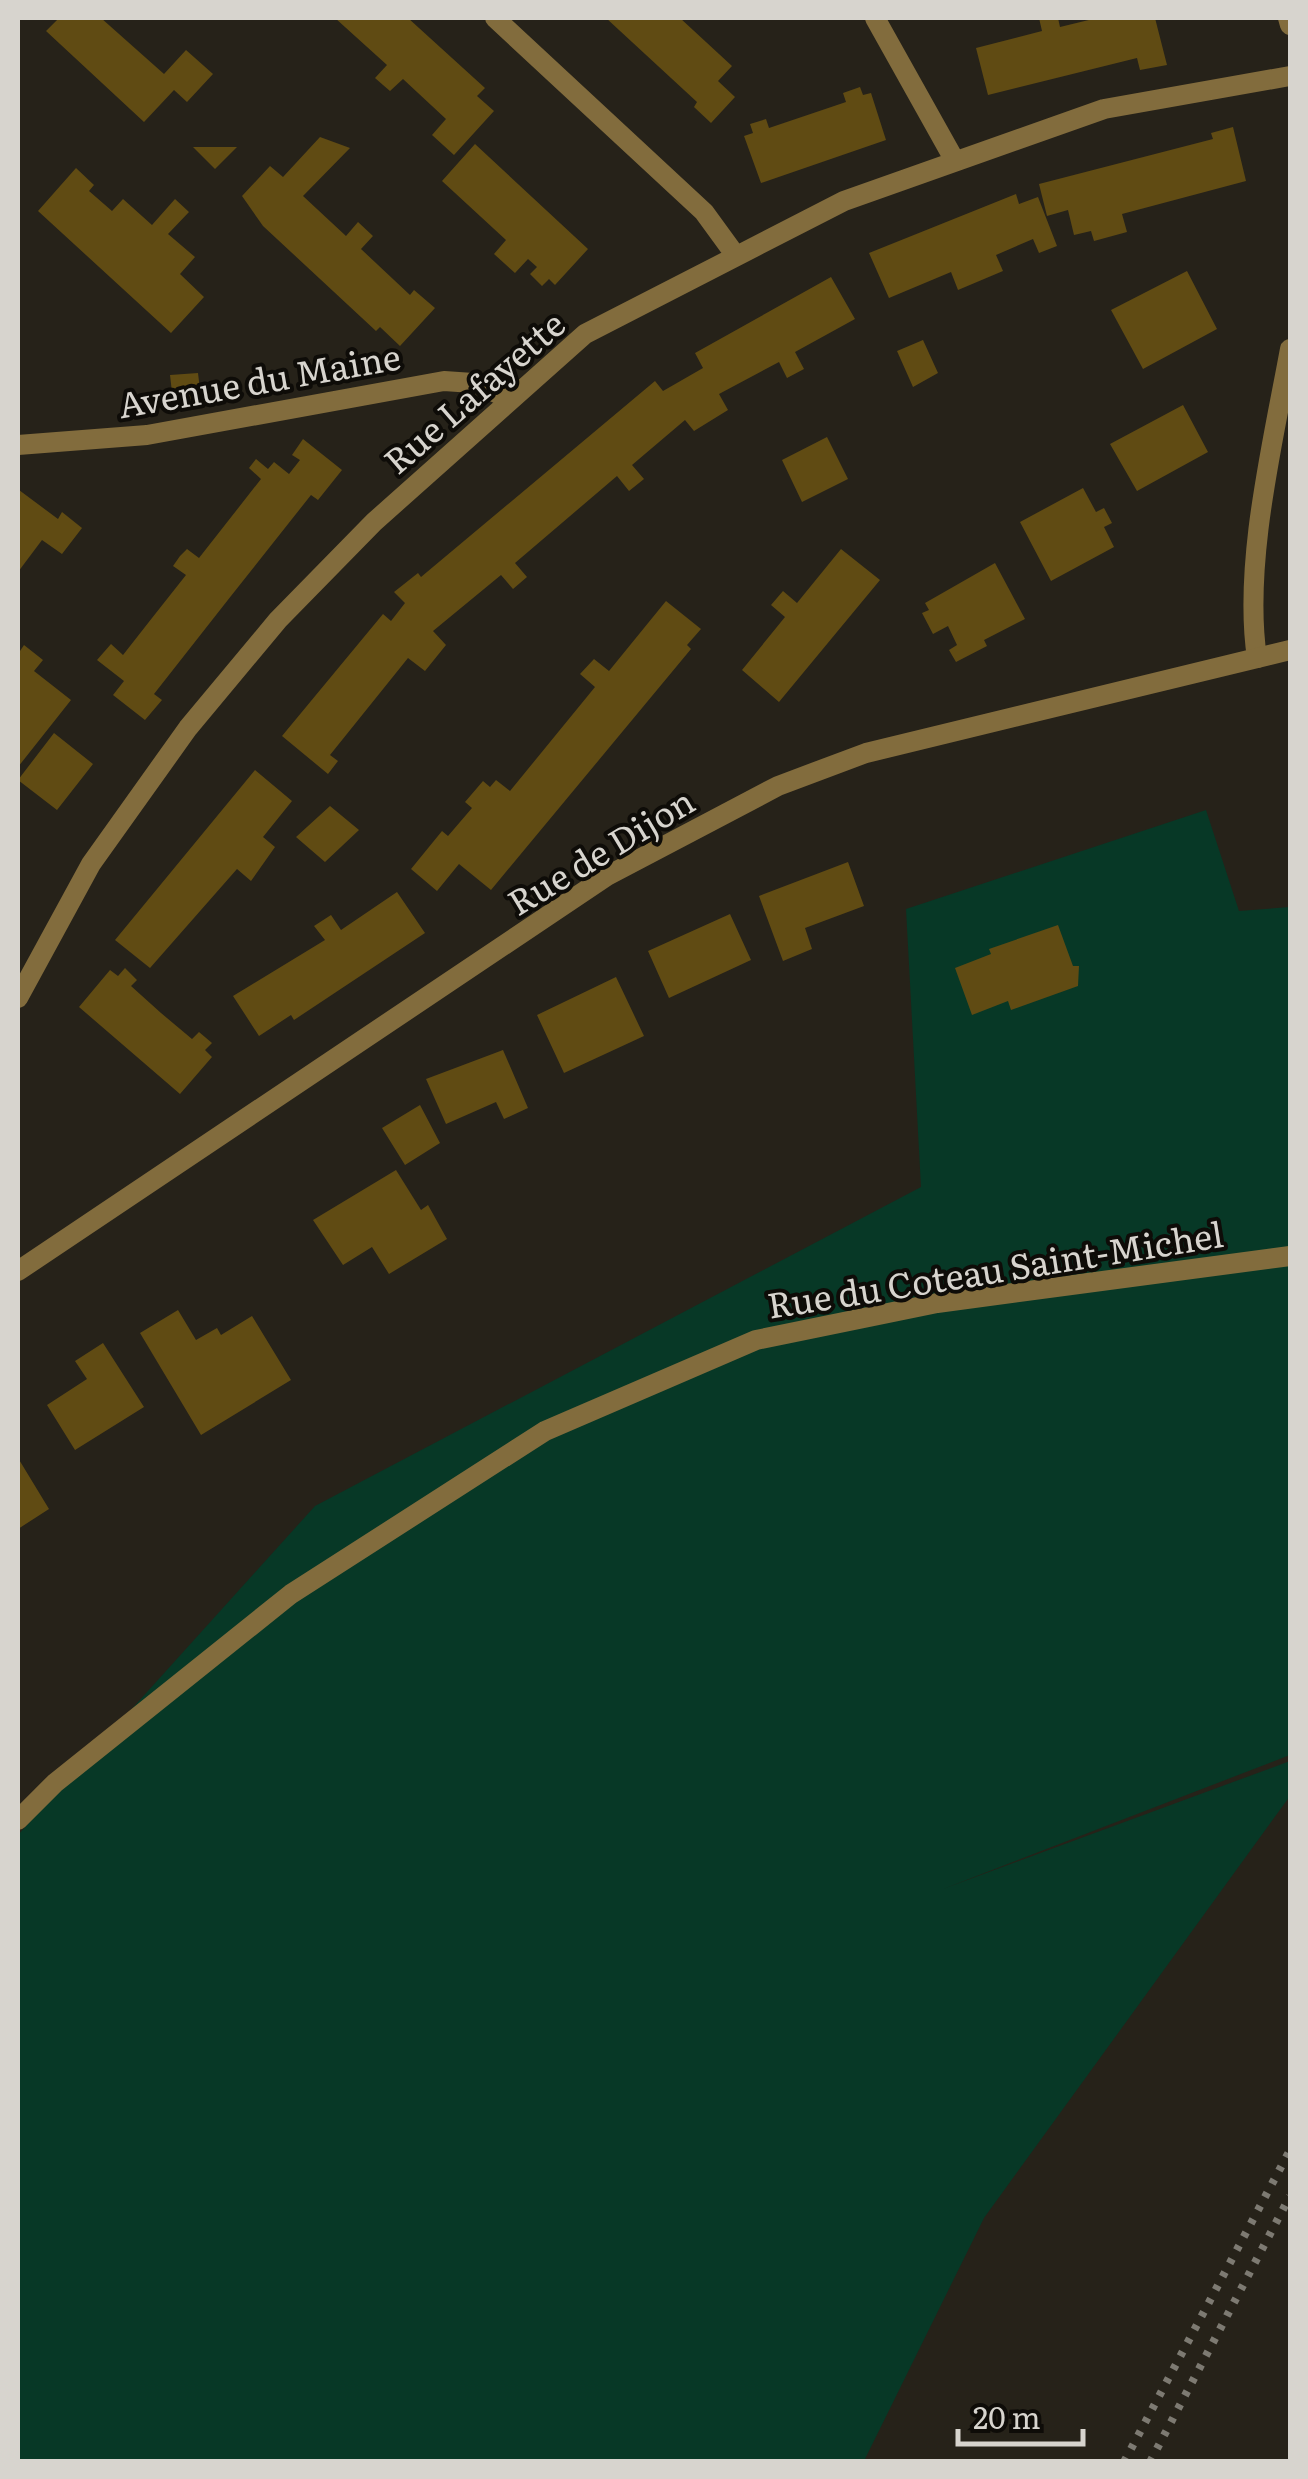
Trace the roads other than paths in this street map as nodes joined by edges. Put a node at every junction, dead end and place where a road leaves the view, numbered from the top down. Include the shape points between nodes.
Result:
1 (495, 18) edge
2 (875, 18) edge
3 (1288, 18) edge
4 (1290, 26) edge
5 (1290, 76) edge
6 (954, 161) junction
7 (736, 256) junction
8 (1290, 349) edge
9 (508, 398) junction
10 (18, 445) edge
11 (1290, 650) edge
12 (1257, 658) junction
13 (18, 998) edge
14 (1290, 1256) edge
15 (18, 1270) edge
16 (18, 1820) edge

1 - 7 street via 704,212
2 - 6 street
3 - 4 street
5 - 6 street, Rue Lafayette via 1104,110
6 - 7 street, Rue Lafayette via 844,201
7 - 9 street, Rue Lafayette via 585,334
8 - 12 street via 1255,583
9 - 10 street, Avenue du Maine via 473,383 444,381 147,435
9 - 13 street, Rue Lafayette via 278,620 188,728 91,864
11 - 12 street, Rue de Dijon
12 - 15 street, Rue de Dijon via 866,753 778,786 606,876
14 - 16 street, Rue du Coteau Saint-Michel via 937,1303 756,1340 544,1431 291,1594

